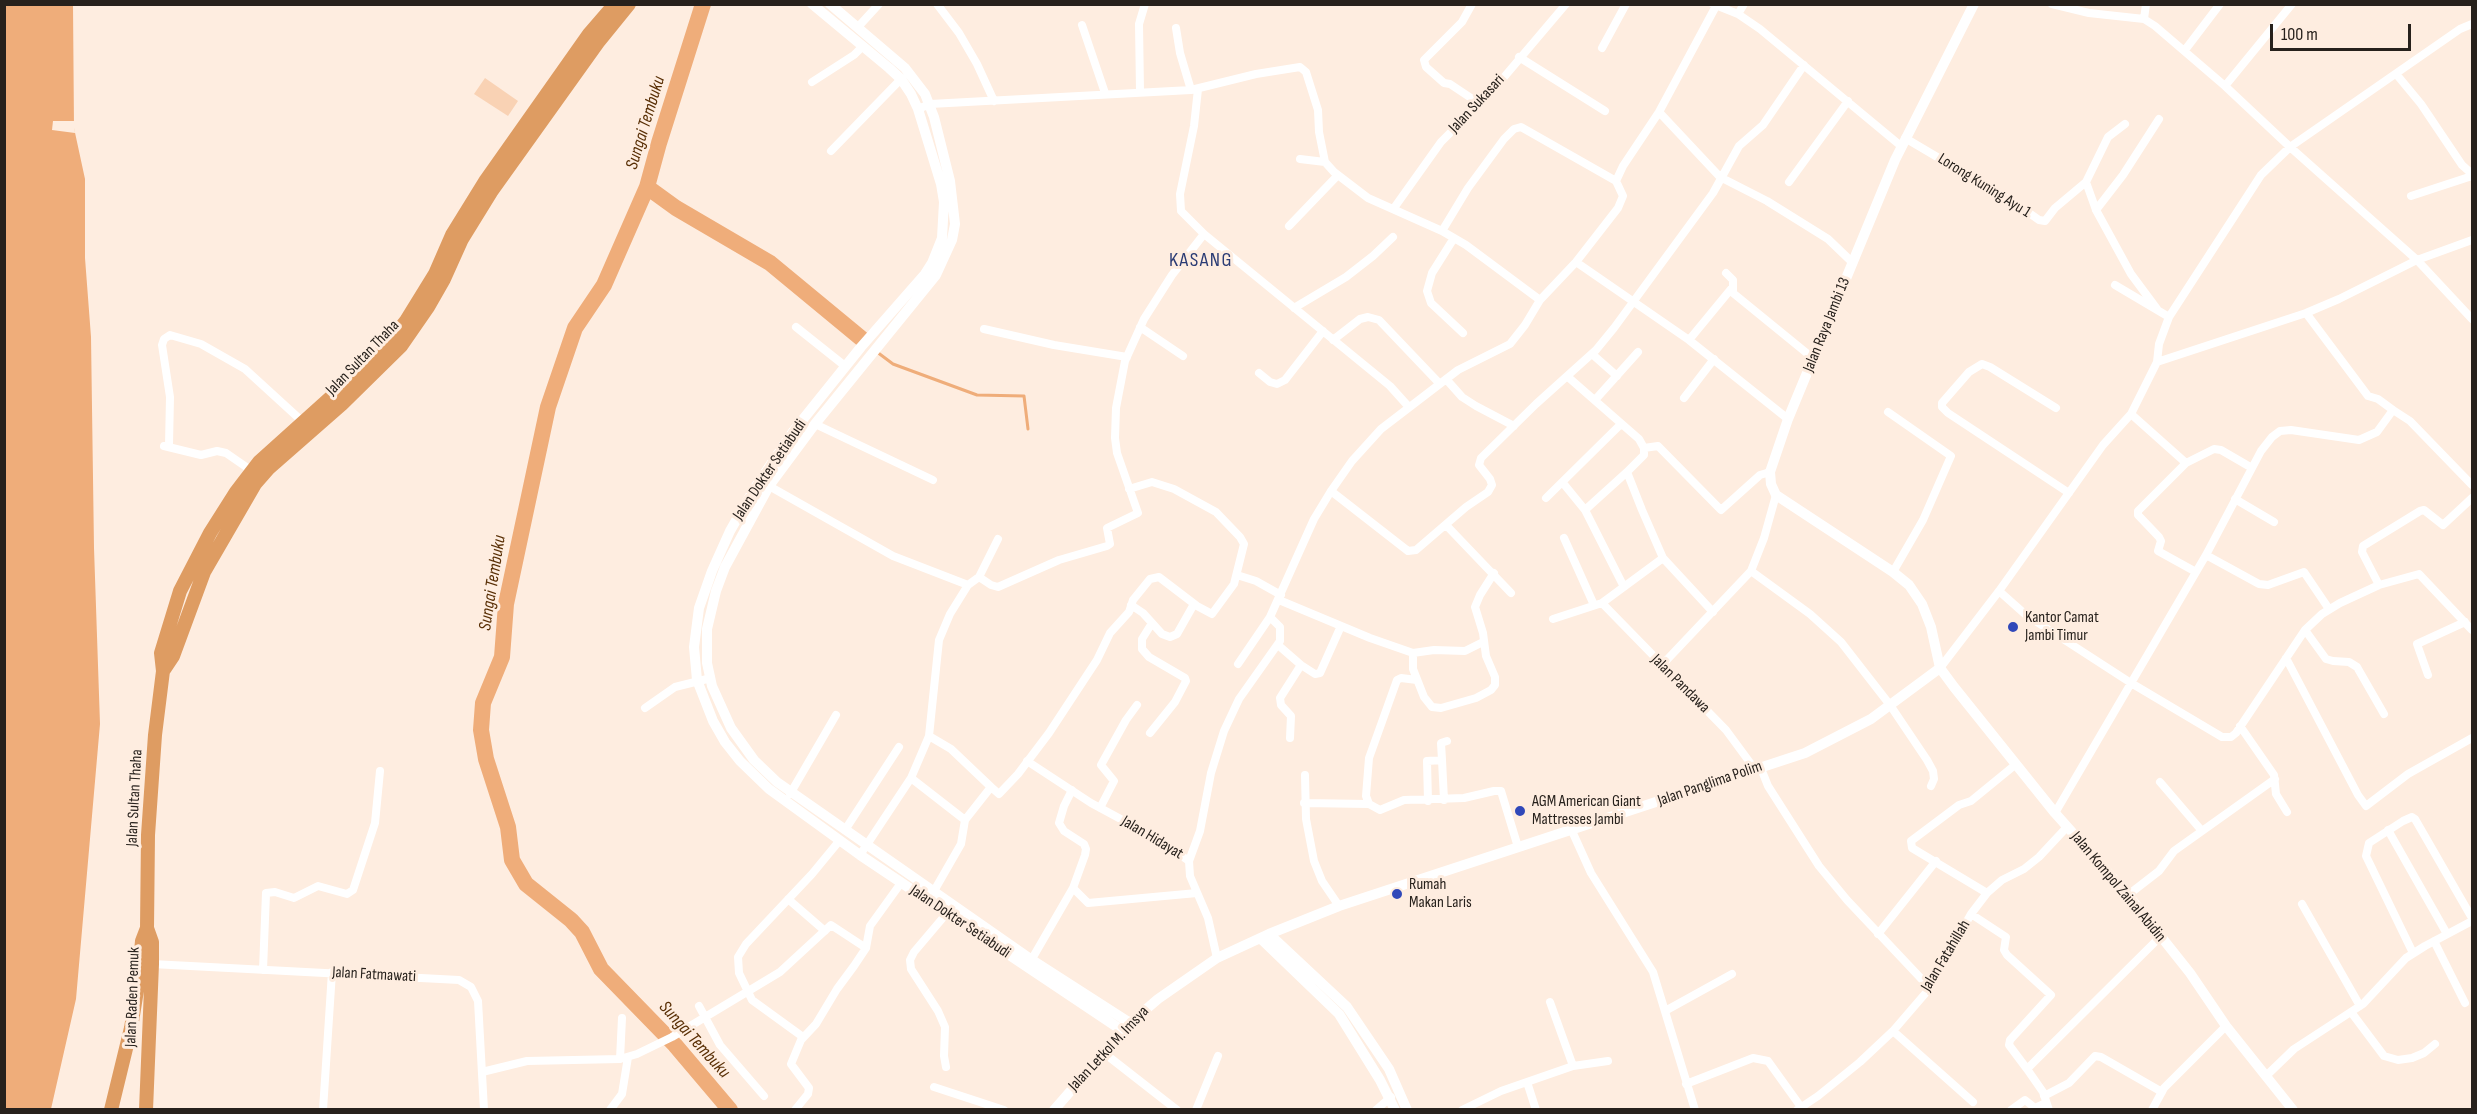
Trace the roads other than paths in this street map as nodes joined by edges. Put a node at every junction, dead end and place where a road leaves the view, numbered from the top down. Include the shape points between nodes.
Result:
1 (615, 4) edge
2 (629, 4) edge
3 (812, 4) edge
4 (830, 4) edge
5 (879, 4) edge
6 (937, 4) edge
7 (1145, 4) edge
8 (1472, 4) edge
9 (1566, 4) edge
10 (1626, 4) edge
11 (1744, 4) edge
12 (1974, 4) edge
13 (2052, 4) edge
14 (2146, 4) edge
15 (2220, 4) edge
16 (2292, 4) edge
17 (1714, 5) edge
18 (1738, 14) junction
19 (2144, 19) junction
20 (2472, 24) edge
21 (1082, 25) dead end
22 (858, 27) junction
23 (1176, 28) dead end
24 (594, 37) junction
25 (863, 46) junction
26 (1602, 48) dead end
27 (2185, 50) junction
28 (1519, 57) junction
29 (1804, 65) junction
30 (2397, 75) junction
31 (901, 79) junction
32 (812, 81) dead end
33 (2225, 86) junction
34 (1195, 89) junction
35 (1140, 91) junction
36 (1105, 93) junction
37 (994, 101) junction
38 (1848, 101) junction
39 (930, 104) junction
40 (1480, 104) junction
41 (918, 109) junction
42 (1605, 111) dead end
43 (1659, 112) junction
44 (2159, 119) dead end
45 (2125, 124) dead end
46 (1903, 142) junction
47 (2290, 147) junction
48 (831, 151) dead end
49 (1300, 159) dead end
50 (1325, 162) junction
51 (1338, 175) junction
52 (2472, 175) edge
53 (1720, 177) junction
54 (1616, 181) junction
55 (1789, 182) dead end
56 (2086, 182) junction
57 (946, 183) junction
58 (2411, 196) dead end
59 (1394, 208) junction
60 (2096, 210) junction
61 (1289, 226) dead end
62 (1442, 231) junction
63 (1204, 234) junction
64 (1393, 237) dead end
65 (1454, 238) junction
66 (2472, 240) edge
67 (2417, 260) junction
68 (1576, 262) junction
69 (1853, 263) junction
70 (937, 264) junction
71 (1726, 273) dead end
72 (2115, 285) dead end
73 (1731, 289) junction
74 (1540, 300) junction
75 (1633, 302) junction
76 (1294, 309) junction
77 (2157, 309) junction
78 (2306, 313) junction
79 (2169, 316) junction
80 (2472, 319) edge
81 (796, 327) dead end
82 (1140, 327) junction
83 (984, 329) dead end
84 (1323, 331) junction
85 (1463, 333) dead end
86 (1333, 339) junction
87 (1689, 340) junction
88 (1638, 351) dead end
89 (1592, 354) junction
90 (1183, 356) dead end
91 (1127, 357) junction
92 (1714, 359) junction
93 (1814, 359) junction
94 (2157, 362) junction
95 (845, 366) junction
96 (1258, 373) dead end
97 (1617, 376) junction
98 (1568, 377) junction
99 (1442, 381) junction
100 (1684, 398) dead end
101 (338, 400) junction
102 (1595, 400) junction
103 (1408, 406) junction
104 (2056, 408) dead end
105 (2394, 410) junction
106 (1888, 412) dead end
107 (2131, 414) junction
108 (1788, 419) junction
109 (303, 422) junction
110 (815, 424) junction
111 (1621, 424) junction
112 (1514, 426) junction
113 (1644, 448) junction
114 (2186, 463) junction
115 (2252, 468) junction
116 (252, 471) junction
117 (1627, 472) junction
118 (1770, 472) junction
119 (933, 480) dead end
120 (2471, 481) edge
121 (1563, 483) junction
122 (769, 486) junction
123 (1129, 489) junction
124 (1331, 491) junction
125 (2069, 493) junction
126 (1776, 495) junction
127 (1546, 498) dead end
128 (2472, 498) edge
129 (2235, 499) junction
130 (1585, 510) junction
131 (2274, 522) dead end
132 (1446, 525) junction
133 (217, 536) junction
134 (998, 538) dead end
135 (1564, 538) dead end
136 (2206, 555) junction
137 (1663, 558) junction
138 (1751, 571) junction
139 (1893, 572) junction
140 (2196, 572) junction
141 (1494, 573) junction
142 (1237, 575) junction
143 (979, 577) junction
144 (968, 585) junction
145 (2379, 585) junction
146 (1624, 587) junction
147 (1999, 591) junction
148 (1511, 593) dead end
149 (1280, 597) junction
150 (1194, 604) junction
151 (1598, 604) junction
152 (1131, 605) junction
153 (2329, 609) junction
154 (1713, 612) junction
155 (1270, 617) junction
156 (1553, 619) dead end
157 (2465, 622) junction
158 (1152, 623) junction
159 (1341, 626) junction
160 (2305, 630) junction
161 (2472, 630) edge
162 (1483, 642) junction
163 (1278, 645) junction
164 (1413, 653) junction
165 (2286, 658) junction
166 (1238, 664) dead end
167 (1301, 665) junction
168 (1662, 665) junction
169 (1940, 668) junction
170 (2428, 675) dead end
171 (711, 678) junction
172 (697, 680) junction
173 (1417, 680) junction
174 (2131, 683) junction
175 (1137, 705) dead end
176 (1890, 705) junction
177 (645, 708) dead end
178 (2384, 714) dead end
179 (836, 715) dead end
180 (2240, 726) junction
181 (1150, 734) dead end
182 (929, 736) junction
183 (1290, 738) dead end
184 (2472, 738) edge
185 (1447, 741) dead end
186 (899, 747) dead end
187 (1442, 760) junction
188 (1027, 762) junction
189 (2015, 765) junction
190 (1757, 767) junction
191 (380, 771) dead end
192 (1305, 775) dead end
193 (911, 778) junction
194 (2275, 779) junction
195 (2160, 782) dead end
196 (1931, 786) dead end
197 (991, 787) junction
198 (1072, 790) junction
199 (788, 797) junction
200 (1444, 800) junction
201 (1428, 801) junction
202 (1304, 803) junction
203 (1369, 804) junction
204 (1100, 807) junction
205 (2055, 813) junction
206 (2287, 813) dead end
207 (965, 820) junction
208 (2067, 826) junction
209 (2388, 830) junction
210 (1572, 831) junction
211 (2202, 831) junction
212 (842, 835) junction
213 (867, 845) junction
214 (1518, 847) junction
215 (860, 855) junction
216 (1189, 861) junction
217 (1936, 861) junction
218 (901, 883) junction
219 (1073, 888) junction
220 (934, 891) junction
221 (1197, 893) junction
222 (1987, 893) junction
223 (2128, 895) junction
224 (788, 899) junction
225 (2302, 904) dead end
226 (1339, 906) junction
227 (947, 913) junction
228 (1971, 914) junction
229 (2472, 920) edge
230 (147, 928) junction
231 (825, 931) junction
232 (1878, 934) junction
233 (2447, 934) junction
234 (1265, 936) junction
235 (2160, 936) junction
236 (2434, 941) junction
237 (866, 948) junction
238 (2413, 953) junction
239 (1217, 958) junction
240 (152, 964) junction
241 (1029, 964) junction
242 (263, 970) junction
243 (332, 972) junction
244 (1732, 974) dead end
245 (1930, 988) junction
246 (748, 993) junction
247 (1327, 994) junction
248 (1550, 1002) dead end
249 (2465, 1003) dead end
250 (699, 1006) dead end
251 (2360, 1006) junction
252 (1665, 1011) junction
253 (2351, 1012) junction
254 (622, 1018) dead end
255 (704, 1018) junction
256 (2226, 1026) junction
257 (1126, 1027) junction
258 (131, 1028) junction
259 (148, 1031) junction
260 (1893, 1031) junction
261 (803, 1037) junction
262 (2435, 1044) dead end
263 (1377, 1050) junction
264 (1104, 1053) junction
265 (1218, 1056) dead end
266 (624, 1058) junction
267 (1367, 1058) junction
268 (1608, 1061) dead end
269 (1573, 1066) junction
270 (946, 1067) dead end
271 (2027, 1069) junction
272 (482, 1072) junction
273 (2266, 1076) junction
274 (1527, 1082) junction
275 (1686, 1084) junction
276 (934, 1087) dead end
277 (2162, 1092) junction
278 (764, 1096) dead end
279 (1391, 1097) junction
280 (1973, 1102) dead end
281 (2047, 1103) edge
282 (1799, 1108) edge
283 (111, 1110) edge
284 (146, 1110) edge
285 (322, 1110) edge
286 (484, 1110) edge
287 (609, 1110) edge
288 (795, 1110) edge
289 (1004, 1110) edge
290 (1054, 1110) edge
291 (1177, 1110) edge
292 (1196, 1110) edge
293 (1376, 1110) edge
294 (1395, 1110) edge
295 (1407, 1110) edge
296 (1462, 1110) edge
297 (1536, 1110) edge
298 (1695, 1110) edge
299 (2011, 1110) edge
300 (2152, 1110) edge
301 (2293, 1110) edge

1 - 24 highway, Jalan Sultan Thaha
2 - 24 highway, Jalan Sultan Thaha
3 - 25 street, Jalan Dokter Setiabudi
4 - 22 street, Jalan Dokter Setiabudi
5 - 22 street
6 - 37 street via 959,33
7 - 35 street via 1139,24
8 - 40 street via 1462,22 1424,60 1426,67 1444,83
9 - 28 street, Jalan Sukasari
10 - 26 street
11 - 18 street
12 - 46 street, Jalan Raya Jambi 13
13 - 19 street via 2088,13
14 - 19 street
15 - 27 street
16 - 33 street
17 - 18 street
17 - 43 street
18 - 29 street
19 - 27 street
20 - 30 street
21 - 36 street
22 - 39 street, Jalan Dokter Setiabudi via 905,68
23 - 34 street via 1180,53
24 - 101 highway, Jalan Sultan Thaha via 501,178 473,211 444,279 415,328 386,362
25 - 31 street, Jalan Dokter Setiabudi
25 - 32 street
27 - 33 street
28 - 40 street, Jalan Sukasari
28 - 42 street
29 - 38 street
29 - 53 street via 1763,125 1739,146
30 - 47 street
30 - 52 street
31 - 41 street, Jalan Dokter Setiabudi
31 - 48 street
33 - 47 street
34 - 35 street
34 - 50 street via 1300,67 1306,72 1318,110
34 - 63 street via 1194,126 1180,207
35 - 36 street
36 - 37 street
37 - 39 street
38 - 46 street
38 - 55 street
39 - 41 street
39 - 57 street, Jalan Dokter Setiabudi
40 - 59 street, Jalan Sukasari via 1429,157
41 - 57 street, Jalan Dokter Setiabudi
43 - 53 street
43 - 54 street
44 - 60 street via 2124,175
45 - 56 street, Lorong Kuning Ayu 1 via 2108,137
46 - 56 street, Lorong Kuning Ayu 1 via 2039,220 2045,221
46 - 69 street, Jalan Raya Jambi 13
47 - 67 street
47 - 79 street via 2261,175
49 - 50 street
50 - 51 street
51 - 59 street via 1368,198
51 - 61 street
52 - 58 street
53 - 69 street via 1828,239
53 - 75 street
54 - 62 street via 1537,135 1514,129 1468,188
54 - 68 street via 1623,201
56 - 60 street
57 - 70 street, Jalan Dokter Setiabudi via 955,224 952,240
59 - 62 street
60 - 77 street via 2131,274
62 - 65 street
63 - 76 street
63 - 82 street via 1172,275
64 - 76 street via 1346,277
65 - 74 street
65 - 85 street via 1432,273 1426,291 1431,303
66 - 67 street
67 - 78 street
67 - 80 street
68 - 74 street
68 - 75 street
69 - 93 street, Jalan Raya Jambi 13
70 - 95 street, Jalan Dokter Setiabudi
70 - 110 street, Jalan Dokter Setiabudi via 879,346
71 - 73 street via 1733,280
72 - 77 street
73 - 87 street
73 - 93 street
74 - 99 street via 1510,344
75 - 87 street
75 - 89 street
76 - 84 street
77 - 79 street
78 - 94 street
78 - 105 street via 2368,396
79 - 94 street
81 - 95 street
82 - 90 street
82 - 91 street
83 - 91 street
84 - 86 street
84 - 96 street via 1286,380 1277,384
86 - 99 street via 1360,319 1379,320
86 - 103 street
87 - 92 street
88 - 97 street
89 - 97 street
89 - 98 street
91 - 123 street via 1114,438
92 - 100 street
92 - 108 street
93 - 108 street, Jalan Raya Jambi 13
94 - 107 street
95 - 172 street, Jalan Dokter Setiabudi via 792,433 730,531 699,608 694,647
97 - 102 street
98 - 102 street
98 - 112 street
99 - 103 street
99 - 112 street via 1476,406
101 - 109 highway, Jalan Sultan Thaha
101 - 133 highway, Jalan Sultan Thaha via 268,468
102 - 111 street
103 - 124 street via 1367,443
104 - 125 street via 1982,364 1942,403 1948,413
105 - 115 street via 2377,432 2359,440 2280,431 2261,451
105 - 120 street
106 - 139 street via 1951,456 1923,520
107 - 114 street
107 - 125 street
108 - 118 street, Jalan Raya Jambi 13
109 - 116 highway, Jalan Sultan Thaha
109 - 116 street via 245,369 201,344 170,335 164,339 170,397 167,445 201,456 217,451 226,453
110 - 119 street
110 - 122 street, Jalan Dokter Setiabudi
111 - 113 street
111 - 121 street
112 - 132 street via 1481,458 1481,470 1492,485 1488,492
113 - 117 street via 1644,455
113 - 118 street via 1658,446 1721,510 1760,475
114 - 115 street via 2214,449
114 - 140 street via 2138,515 2159,537 2158,551
115 - 129 street
116 - 133 highway, Jalan Sultan Thaha via 236,492
117 - 130 street
117 - 137 street
118 - 126 street
121 - 127 street
121 - 130 street
122 - 144 street via 892,556
122 - 171 street, Jalan Dokter Setiabudi via 716,591 706,645
123 - 142 street via 1152,483 1190,496 1216,512 1244,544
123 - 143 street via 1137,514 1107,528 1107,546 1059,560 998,587
124 - 132 street via 1408,551 1416,550
124 - 149 street via 1314,519
125 - 147 street
126 - 138 street
126 - 139 street
128 - 145 street via 2443,525 2420,511 2363,546 2362,552
129 - 131 street
129 - 136 street
130 - 146 street
132 - 141 street
133 - 230 highway, Jalan Sultan Thaha via 173,656 163,671 148,835
134 - 143 street
135 - 151 street, Jalan Pandawa
136 - 140 street
136 - 153 street via 2259,584 2268,585 2304,573
137 - 146 street
137 - 154 street
138 - 154 street
138 - 176 street via 1810,614 1840,642
139 - 169 street via 1909,585 1922,604
140 - 174 street
141 - 148 street
141 - 162 street via 1475,607
142 - 149 street via 1257,581
142 - 150 street via 1212,614
143 - 144 street
144 - 182 street via 939,640
145 - 153 street
145 - 157 street via 2419,574
146 - 151 street
147 - 169 street
147 - 174 street via 2026,615
149 - 155 street
149 - 159 street
150 - 152 street via 1155,576
150 - 158 street via 1174,636 1162,634
151 - 156 street
151 - 168 street, Jalan Pandawa
152 - 158 street
152 - 188 street
153 - 160 street
154 - 168 street
155 - 163 street via 1280,627
155 - 166 street
157 - 161 street
157 - 170 street via 2417,644
158 - 181 street via 1142,639 1142,649 1186,681
159 - 164 street
159 - 167 street via 1320,673
160 - 165 street
160 - 178 street via 2326,658 2357,666
162 - 164 street via 1465,651
162 - 173 street via 1495,677 1491,690 1441,708 1426,702
163 - 167 street
163 - 216 street via 1231,714 1211,773 1200,831
164 - 173 street
165 - 180 street
165 - 184 street via 2367,806 2408,774
167 - 183 street via 1280,698 1291,716
168 - 190 street, Jalan Pandawa
169 - 176 street, Jalan Panglima Polim
169 - 189 street, Jalan Kompol Zainal Abidin
171 - 172 street
171 - 199 street, Jalan Dokter Setiabudi via 721,709 740,742
172 - 177 street via 675,687
172 - 199 street, Jalan Dokter Setiabudi via 725,742 761,782
173 - 203 street via 1401,678 1393,689 1369,758
174 - 180 street via 2222,737 2230,737
174 - 205 street
175 - 204 street via 1101,765 1114,781
176 - 190 street, Jalan Panglima Polim via 1805,753
176 - 196 street via 1933,771
179 - 199 street
180 - 194 street
182 - 193 street
182 - 197 street via 951,749
185 - 187 street via 1441,743
186 - 212 street
187 - 200 street
187 - 201 street via 1427,761
188 - 197 street via 999,794
188 - 198 street, Jalan Hidayat
189 - 205 street, Jalan Kompol Zainal Abidin
189 - 217 street via 1971,801 1959,805 1911,841 1912,848
190 - 210 street, Jalan Panglima Polim
190 - 232 street, Jalan Pandawa via 1819,866
191 - 242 street via 375,823 353,890 347,894 318,886 294,898 275,892 266,894
192 - 202 street
193 - 207 street
193 - 213 street
194 - 206 street via 2276,794
194 - 211 street
195 - 211 street
197 - 207 street
198 - 204 street, Jalan Hidayat
198 - 219 street via 1059,823 1086,849
199 - 212 street, Jalan Dokter Setiabudi
200 - 201 street
200 - 214 street via 1501,791
201 - 203 street via 1404,800 1380,810
202 - 203 street
202 - 226 street via 1314,861
204 - 216 street, Jalan Hidayat
205 - 208 street, Jalan Kompol Zainal Abidin
207 - 220 street via 961,844
208 - 222 street, Jalan Fatahillah via 2039,857
208 - 223 street, Jalan Kompol Zainal Abidin
209 - 229 street via 2415,819
209 - 233 street
209 - 238 street via 2369,843 2366,856
210 - 214 street, Jalan Panglima Polim
210 - 252 street via 1591,873 1653,972
211 - 223 street via 2174,851 2159,871
212 - 213 street, Jalan Dokter Setiabudi
212 - 215 street, Jalan Dokter Setiabudi
212 - 224 street
213 - 215 street
213 - 220 street, Jalan Dokter Setiabudi
214 - 226 street, Jalan Panglima Polim
215 - 218 street, Jalan Dokter Setiabudi
216 - 221 street, Jalan Hidayat
217 - 222 street
217 - 232 street
218 - 227 street, Jalan Dokter Setiabudi
218 - 237 street via 870,926
219 - 221 street via 1088,903
219 - 241 street
220 - 241 street, Jalan Dokter Setiabudi
221 - 239 street, Jalan Hidayat via 1208,918
222 - 228 street, Jalan Fatahillah
223 - 235 street, Jalan Kompol Zainal Abidin
224 - 231 street
224 - 246 street via 738,957
225 - 251 street
226 - 234 street, Jalan Panglima Polim
227 - 241 street, Jalan Dokter Setiabudi
227 - 270 street via 910,960 911,969 945,1027
228 - 245 street, Jalan Fatahillah
228 - 271 street via 2006,937 2007,955 2051,994 2010,1041 2009,1046
229 - 233 street
230 - 240 highway, Jalan Raden Pemuk via 152,942
230 - 258 highway, Jalan Raden Pemuk
231 - 237 street via 832,925
231 - 246 street via 780,972
232 - 245 street, Jalan Pandawa
233 - 236 street
234 - 239 street, Jalan Letkol M. Imsya
234 - 247 street
235 - 256 street, Jalan Kompol Zainal Abidin
235 - 271 street
236 - 238 street
236 - 249 street
237 - 261 street via 816,1024
238 - 251 street
239 - 257 street, Jalan Letkol M. Imsya
240 - 242 street, Jalan Fatmawati
240 - 259 highway, Jalan Raden Pemuk
241 - 257 street, Jalan Dokter Setiabudi
242 - 243 street, Jalan Fatmawati
243 - 272 street, Jalan Fatmawati via 459,980 471,987 478,1001
243 - 285 street
244 - 252 street
245 - 260 street, Jalan Fatahillah
246 - 255 street
246 - 261 street via 757,1005
247 - 263 street via 1347,1007
247 - 267 street
248 - 269 street
250 - 255 street
251 - 253 street
252 - 275 street
253 - 262 street via 2385,1056 2398,1060 2412,1058
253 - 273 street via 2294,1049
254 - 266 street
255 - 266 street via 669,1039
255 - 278 street via 720,1045
256 - 273 street, Jalan Kompol Zainal Abidin
256 - 277 street
257 - 264 street, Jalan Letkol M. Imsya
258 - 259 highway
258 - 283 highway, Jalan Raden Pemuk
259 - 284 highway, Jalan Raden Pemuk
260 - 280 street
260 - 282 street, Jalan Fatahillah via 1860,1062
261 - 288 street via 791,1065 809,1088
263 - 267 street
263 - 295 street
264 - 290 street, Jalan Letkol M. Imsya
264 - 291 street
265 - 292 street
266 - 272 street via 527,1061
266 - 287 street via 622,1094
267 - 279 street
268 - 269 street
269 - 274 street
271 - 281 street
272 - 286 street, Jalan Fatmawati
273 - 301 street, Jalan Kompol Zainal Abidin
274 - 296 street
274 - 297 street
275 - 282 street via 1753,1058 1768,1061
275 - 298 street
276 - 289 street
277 - 281 street via 2095,1056
277 - 300 street
279 - 293 street
279 - 294 street
281 - 299 street via 2036,1108 2025,1100

